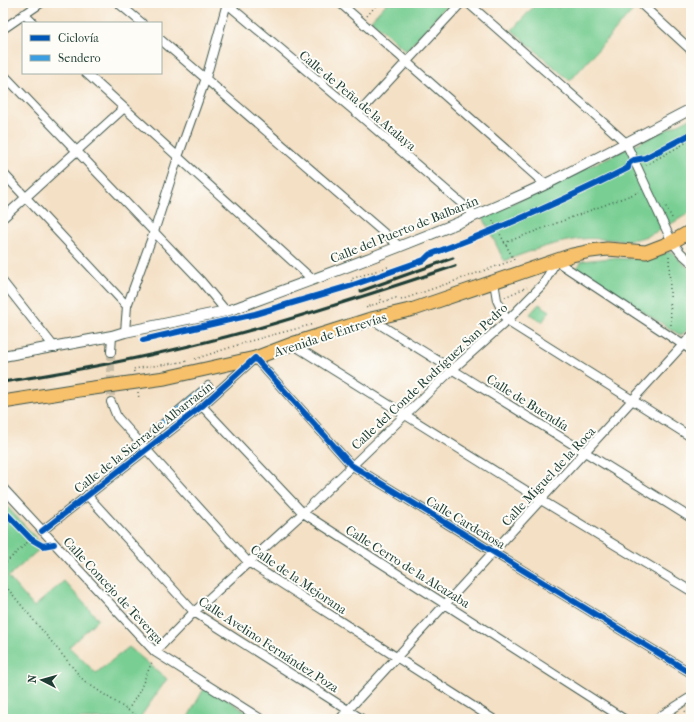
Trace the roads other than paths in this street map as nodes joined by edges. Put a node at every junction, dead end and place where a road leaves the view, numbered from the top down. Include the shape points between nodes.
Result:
1 (41, 3) edge
2 (118, 3) edge
3 (227, 3) edge
4 (340, 3) edge
5 (461, 3) edge
6 (468, 3) edge
7 (642, 4) edge
8 (24, 14) junction
9 (32, 22) edge
10 (141, 22) edge
11 (3, 29) edge
12 (162, 41) edge
13 (691, 50) edge
14 (407, 61) junction
15 (3, 74) edge
16 (87, 74) edge
17 (206, 78) junction
18 (124, 108) junction
19 (691, 109) edge
20 (358, 114) junction
21 (626, 144) junction
22 (77, 151) junction
23 (178, 157) junction
24 (3, 173) edge
25 (545, 184) junction
26 (26, 197) junction
27 (475, 215) junction
28 (3, 218) edge
29 (691, 231) edge
30 (154, 232) junction
31 (399, 246) junction
32 (671, 247) junction
33 (556, 261) junction
34 (691, 262) edge
35 (313, 280) junction
36 (3, 282) edge
37 (494, 282) junction
38 (127, 306) junction
39 (226, 311) junction
40 (369, 313) junction
41 (507, 321) junction
42 (125, 332) junction
43 (112, 336) junction
44 (691, 336) edge
45 (292, 344) junction
46 (682, 345) junction
47 (55, 348) junction
48 (691, 350) edge
49 (111, 352) tunnel mouth
50 (3, 356) edge
51 (255, 358) junction
52 (453, 369) junction
53 (209, 386) dead end
54 (633, 401) junction
55 (3, 402) edge
56 (111, 402) tunnel mouth
57 (202, 406) junction
58 (406, 415) junction
59 (155, 433) dead end
60 (691, 437) edge
61 (146, 449) junction
62 (585, 453) junction
63 (351, 465) junction
64 (3, 488) edge
65 (87, 495) junction
66 (541, 500) junction
67 (302, 514) junction
68 (691, 518) edge
69 (42, 531) junction
70 (494, 552) junction
71 (248, 562) junction
72 (691, 591) edge
73 (446, 604) junction
74 (194, 612) junction
75 (155, 652) junction
76 (397, 656) junction
77 (691, 673) edge
78 (691, 697) edge
79 (348, 710) junction
80 (261, 719) edge
81 (340, 719) edge
82 (362, 719) edge
83 (493, 719) edge
84 (624, 719) edge
85 (656, 719) edge

1 - 8 street
2 - 10 street
3 - 17 street
3 - 20 street, Calle de Peña de la Atalaya
4 - 14 street
5 - 14 street
6 - 21 street
7 - 13 street
8 - 9 street
8 - 11 street
12 - 17 street
14 - 20 street
14 - 25 street
15 - 22 street
16 - 18 street
17 - 23 street
17 - 31 street
18 - 22 street
18 - 23 street
19 - 21 street, Calle del Puerto de Balbarán
20 - 27 street, Calle de Peña de la Atalaya
21 - 25 street, Calle del Puerto de Balbarán
21 - 32 street
22 - 26 street
22 - 30 street
23 - 30 street
23 - 35 street
24 - 26 street
25 - 27 street, Calle del Puerto de Balbarán
26 - 28 street
26 - 38 street
27 - 31 street, Calle del Puerto de Balbarán
29 - 32 main road
30 - 38 street
30 - 39 street
31 - 35 street, Calle del Puerto de Balbarán
32 - 33 main road, Avenida de Entrevías via 646,252 606,249 572,255
32 - 34 street
33 - 37 main road, Avenida de Entrevías
33 - 41 street, Calle del Conde Rodríguez San Pedro via 544,283
33 - 46 street
35 - 39 street, Calle del Puerto de Balbarán
36 - 47 street
37 - 40 main road, Avenida de Entrevías via 414,309
37 - 41 street via 497,300
38 - 42 street
39 - 42 street, Calle del Puerto de Balbarán
40 - 45 main road, Avenida de Entrevías
40 - 52 street, Calle de Buendía
41 - 52 street, Calle del Conde Rodríguez San Pedro
41 - 54 street
42 - 43 street, Calle del Puerto de Balbarán
43 - 47 street, Calle del Puerto de Balbarán
43 - 49 street
44 - 46 street, Calle Miguel de la Roca
45 - 51 main road, Avenida de Entrevías
45 - 58 street
46 - 48 street
46 - 54 street, Calle Miguel de la Roca
47 - 50 street, Calle del Puerto de Balbarán
51 - 55 main road, Avenida de Entrevías via 200,372
51 - 57 street, Calle de la Sierra de Albarracín
51 - 63 street, Calle Cardeñosa
52 - 58 street, Calle del Conde Rodríguez San Pedro
52 - 62 street, Calle de Buendía
53 - 59 street via 153,431
54 - 60 street
54 - 62 street, Calle Miguel de la Roca
56 - 61 street, Calle de la Mejorana via 117,417
57 - 61 street, Calle de la Sierra de Albarracín
57 - 67 street, Calle Cerro de la Alcazaba
58 - 63 street, Calle del Conde Rodríguez San Pedro
58 - 66 street
61 - 65 street, Calle de la Sierra de Albarracín
61 - 71 street, Calle de la Mejorana
62 - 66 street, Calle Miguel de la Roca
62 - 68 street, Calle de Buendía
63 - 67 street, Calle del Conde Rodríguez San Pedro
63 - 70 street, Calle Cardeñosa
64 - 69 street, Calle Concejo de Teverga
65 - 69 street, Calle de la Sierra de Albarracín
65 - 74 street, Calle Avelino Fernández Poza
66 - 70 street, Calle Miguel de la Roca
66 - 72 street
67 - 71 street, Calle del Conde Rodríguez San Pedro
67 - 73 street, Calle Cerro de la Alcazaba
69 - 75 street, Calle Concejo de Teverga
70 - 73 street, Calle Miguel de la Roca
70 - 77 street, Calle Cardeñosa
71 - 74 street, Calle del Conde Rodríguez San Pedro
71 - 76 street, Calle de la Mejorana
73 - 76 street, Calle Miguel de la Roca
73 - 84 street, Calle Cerro de la Alcazaba
74 - 75 street, Calle del Conde Rodríguez San Pedro
74 - 79 street, Calle Avelino Fernández Poza
75 - 80 street, Calle Concejo de Teverga
76 - 79 street, Calle Miguel de la Roca
76 - 83 street, Calle de la Mejorana
78 - 85 street
79 - 81 street, Calle Miguel de la Roca
79 - 82 street, Calle Avelino Fernández Poza

